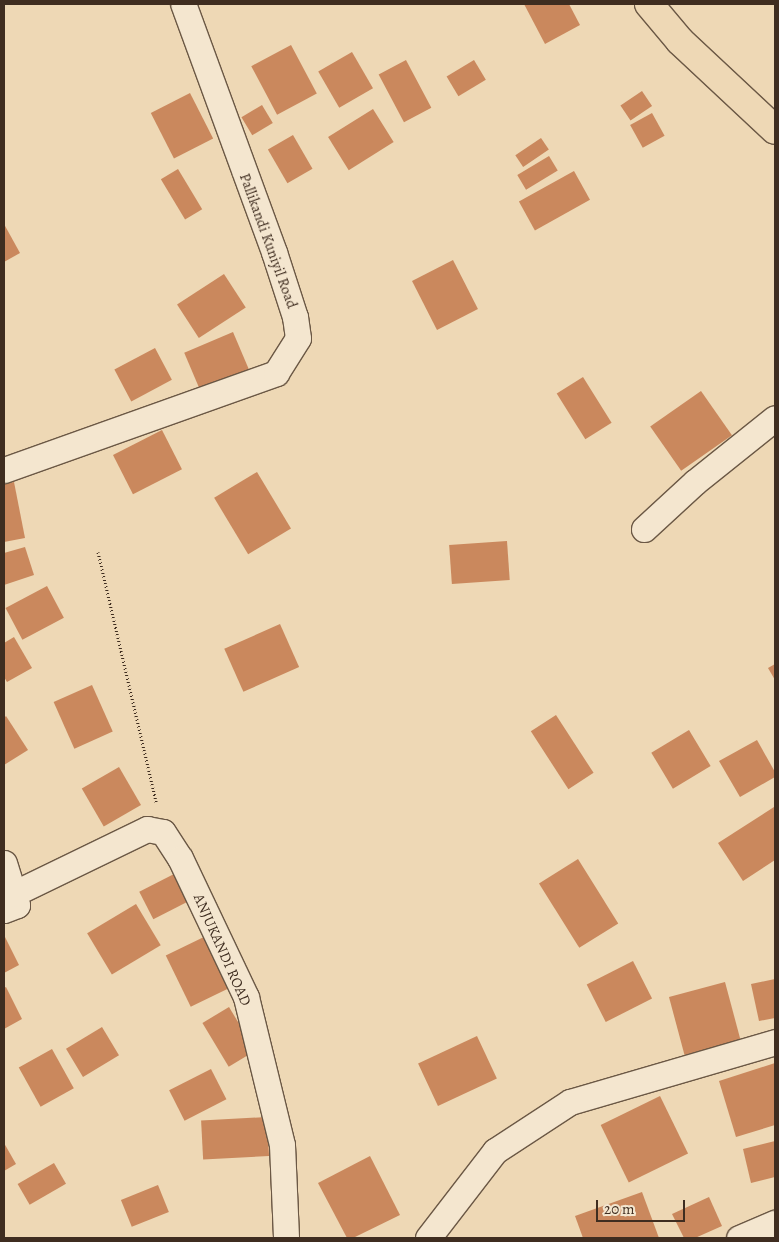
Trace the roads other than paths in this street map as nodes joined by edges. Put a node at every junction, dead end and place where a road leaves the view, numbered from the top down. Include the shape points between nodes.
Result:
1 (183, 4) edge
2 (649, 4) edge
3 (775, 130) edge
4 (775, 418) edge
5 (4, 470) edge
6 (644, 529) dead end
7 (4, 863) edge
8 (8, 902) edge
9 (775, 1042) edge
10 (775, 1223) edge
11 (286, 1238) edge
12 (428, 1238) edge
13 (739, 1238) edge

1 - 5 street, Pallikandi Kuniyil Road via 274,252 295,317 298,338 276,373 234,391
2 - 3 highway via 680,41
4 - 6 street via 695,482
7 - 8 street
8 - 11 street, ANJUKANDI ROAD via 147,829 163,832 180,858 246,997 282,1145
9 - 12 street via 570,1102 495,1151
10 - 13 street

